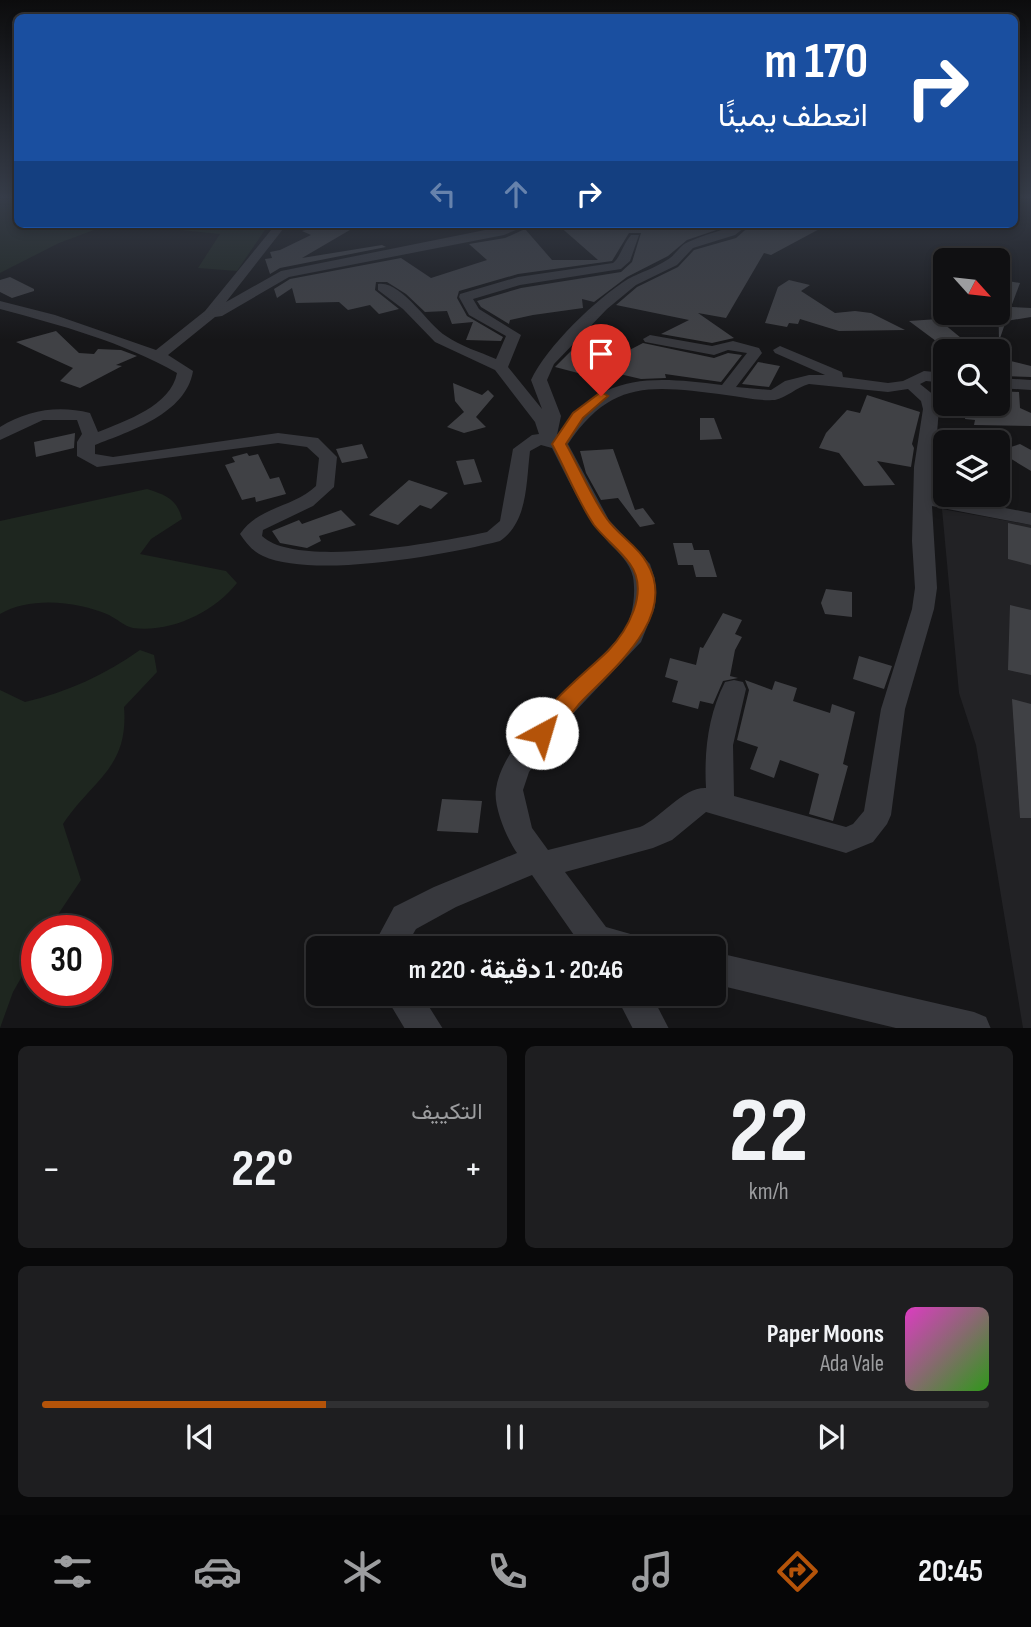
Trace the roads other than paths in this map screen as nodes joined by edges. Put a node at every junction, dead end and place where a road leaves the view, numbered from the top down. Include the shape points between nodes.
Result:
1 (266, 244) edge
2 (442, 244) edge
3 (629, 244) edge
4 (696, 244) edge
5 (382, 286) dead end
6 (488, 301) dead end
7 (0, 305) edge
8 (210, 314) junction
9 (486, 320) junction
10 (649, 339) dead end
11 (780, 350) dead end
12 (470, 351) junction
13 (505, 352) junction
14 (158, 356) junction
15 (500, 367) junction
16 (933, 377) edge
17 (858, 384) junction
18 (1010, 384) edge
19 (912, 385) junction
20 (1031, 385) edge
21 (726, 390) junction
22 (0, 435) edge
23 (553, 438) junction
24 (86, 442) junction
25 (922, 498) junction
26 (1031, 519) edge
27 (734, 689) dead end
28 (721, 804) junction
29 (539, 862) junction
30 (395, 936) edge
31 (593, 936) edge
32 (726, 971) edge
33 (410, 1006) edge
34 (639, 1006) edge
35 (426, 1028) edge
36 (652, 1028) edge
37 (974, 1028) edge

1 - 8 street
2 - 8 street via 285,274 230,308
3 - 9 street via 624,261 617,266 518,281 465,297
4 - 23 street via 673,262 632,282 547,362 540,380 553,416
5 - 12 street via 440,339
6 - 9 street
7 - 14 street
8 - 14 street
9 - 13 street via 514,335
10 - 21 street via 714,351 733,345 754,351
11 - 17 street
12 - 13 street
12 - 15 street
13 - 15 street
14 - 24 street via 185,371 181,390 147,415
15 - 23 street
16 - 19 street via 924,376
17 - 19 street
17 - 21 street via 797,380 774,395
18 - 20 street
19 - 25 street via 929,399 931,408
21 - 23 street via 694,385 618,388 591,404
22 - 24 street via 45,413 72,413 84,416 90,434
23 - 24 street via 532,440 522,449 510,521 493,537 373,555 321,556 273,554 250,534 261,520 305,505 325,487 328,457 312,442 278,439 113,462 86,456
23 - 29 street via 601,523 640,564 646,595 633,636 559,712 517,767 509,790 513,811 519,833
25 - 26 street
25 - 28 street via 923,609 898,686 882,800 872,825 846,840
27 - 28 street via 724,717 717,768
28 - 29 street via 702,799 662,831 643,839
29 - 30 street via 457,892 405,918
29 - 31 street
32 - 37 street
33 - 35 street
34 - 36 street

